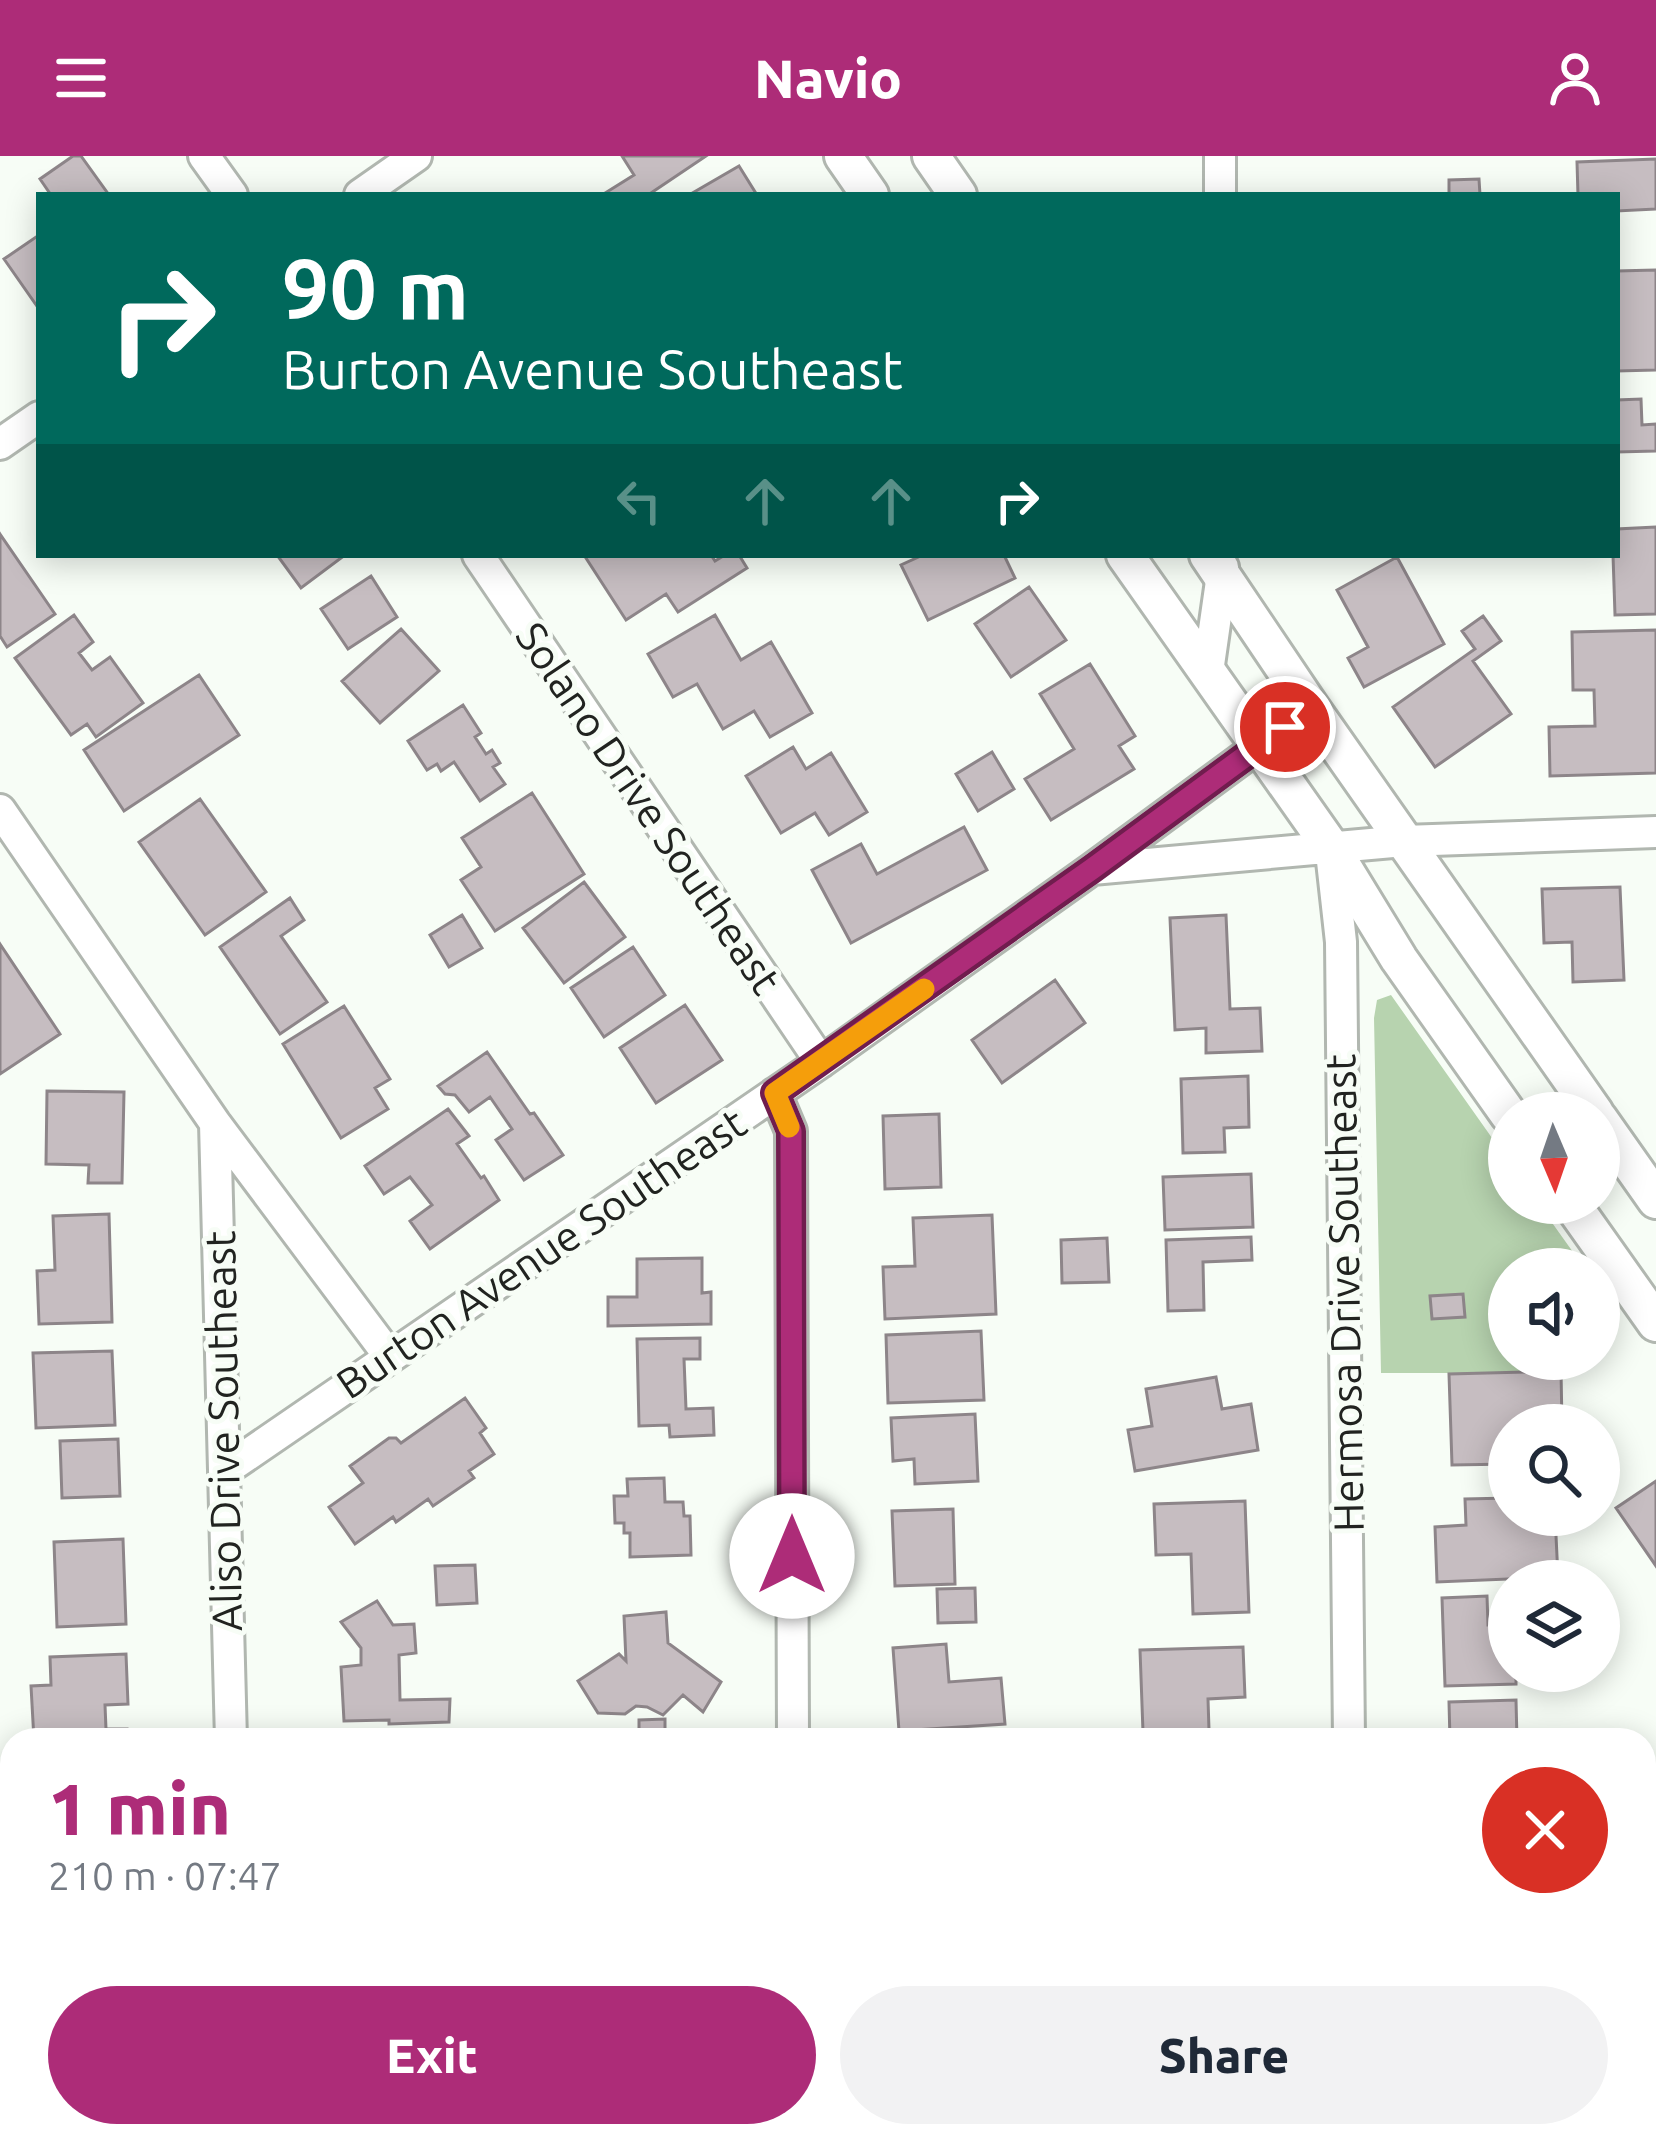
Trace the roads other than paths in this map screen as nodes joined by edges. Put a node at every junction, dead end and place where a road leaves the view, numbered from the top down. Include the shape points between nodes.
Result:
1 (204, 156) edge
2 (416, 156) edge
3 (843, 156) edge
4 (931, 156) edge
5 (1220, 156) edge
6 (230, 192) edge
7 (364, 192) edge
8 (868, 192) edge
9 (956, 192) edge
10 (1220, 192) edge
11 (36, 419) edge
12 (0, 444) edge
13 (480, 558) edge
14 (1127, 558) edge
15 (1218, 562) edge
16 (1208, 672) junction
17 (1311, 708) junction
18 (1259, 746) junction
19 (0, 810) edge
20 (1656, 832) edge
21 (1404, 841) junction
22 (1330, 846) junction
23 (1092, 869) junction
24 (821, 1062) junction
25 (1493, 1092) edge
26 (1580, 1092) edge
27 (775, 1093) junction
28 (215, 1123) junction
29 (1620, 1149) edge
30 (1656, 1200) edge
31 (1586, 1224) edge
32 (1656, 1323) edge
33 (390, 1357) junction
34 (224, 1471) junction
35 (231, 1728) edge
36 (793, 1728) edge
37 (1348, 1728) edge

1 - 6 street
2 - 7 street
3 - 8 street
4 - 9 street
5 - 10 street
11 - 12 street
13 - 24 street, Solano Drive Southeast
14 - 16 street
15 - 16 street
15 - 17 street
16 - 18 street
17 - 18 street, Burton Avenue Southeast
17 - 21 street
18 - 22 street
18 - 23 street, Burton Avenue Southeast
19 - 28 street, Aliso Drive Southeast
20 - 21 street, Burton Avenue Southeast
21 - 22 street, Burton Avenue Southeast
21 - 26 street
22 - 23 street, Burton Avenue Southeast
22 - 25 street
22 - 37 street, Hermosa Drive Southeast via 1341,942
23 - 24 street, Burton Avenue Southeast
24 - 27 street, Burton Avenue Southeast
27 - 33 street, Burton Avenue Southeast
27 - 36 street via 791,1131
28 - 33 street, Aliso Drive Southeast
28 - 34 street, Aliso Drive Southeast
29 - 30 street
31 - 32 street
33 - 34 street, Burton Avenue Southeast
34 - 35 street, Aliso Drive Southeast

